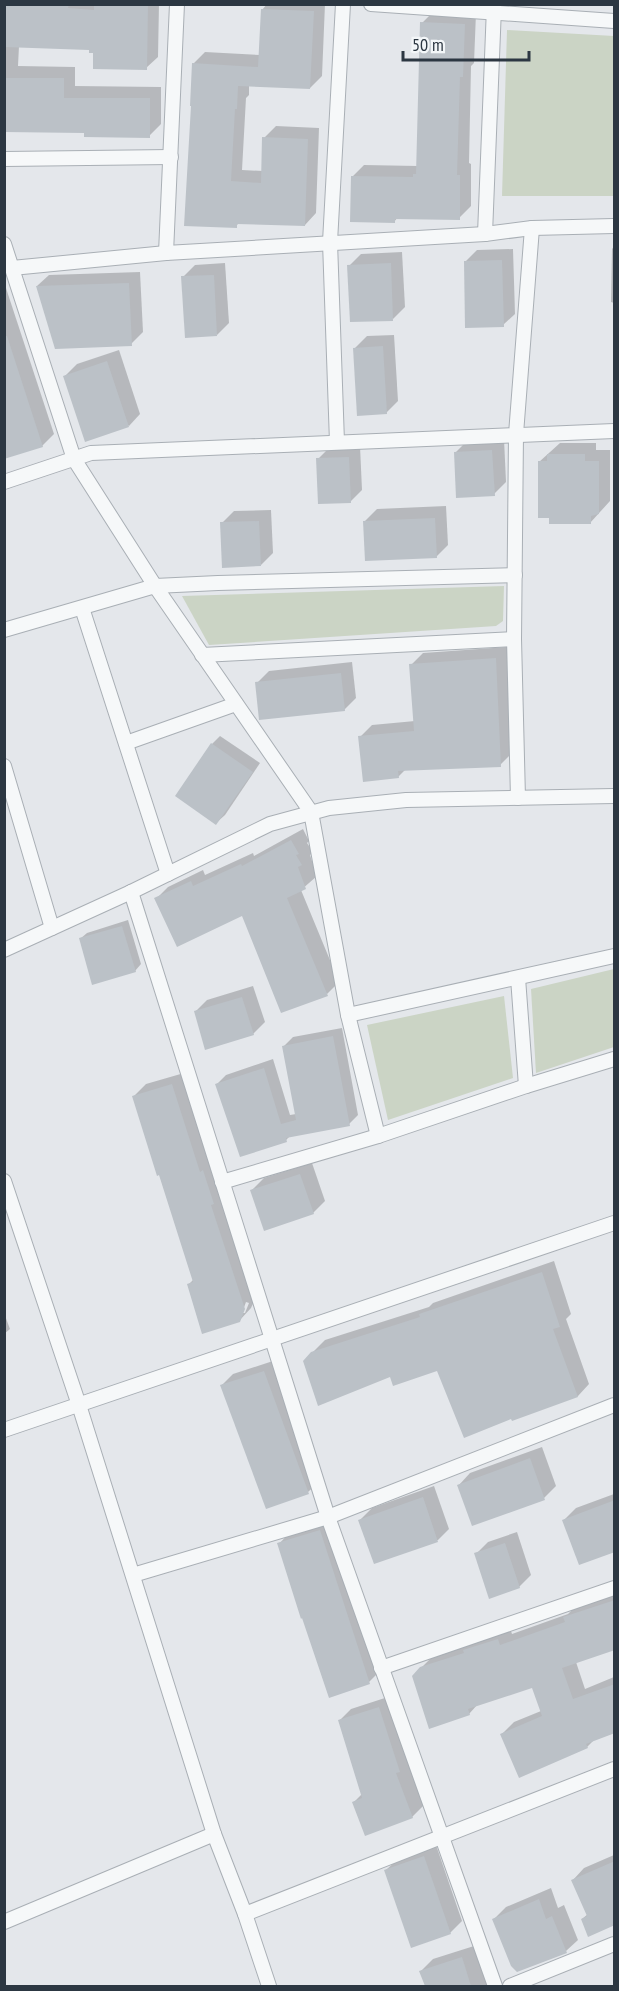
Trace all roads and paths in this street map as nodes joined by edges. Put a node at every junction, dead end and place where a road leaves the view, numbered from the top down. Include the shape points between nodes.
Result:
1 (177, 4) edge
2 (343, 4) edge
3 (371, 4) edge
4 (494, 9) edge
5 (615, 21) edge
6 (171, 157) junction
7 (4, 159) edge
8 (615, 226) edge
9 (532, 228) junction
10 (485, 234) junction
11 (330, 242) junction
12 (4, 244) edge
13 (166, 253) junction
14 (12, 268) junction
15 (615, 431) edge
16 (516, 434) junction
17 (337, 442) junction
18 (74, 459) junction
19 (4, 482) edge
20 (515, 575) junction
21 (155, 586) junction
22 (82, 608) junction
23 (4, 630) edge
24 (514, 639) junction
25 (202, 655) junction
26 (236, 704) junction
27 (126, 743) junction
28 (4, 766) edge
29 (615, 796) edge
30 (518, 798) junction
31 (311, 812) junction
32 (168, 874) junction
33 (131, 892) junction
34 (52, 928) junction
35 (4, 950) edge
36 (615, 956) edge
37 (518, 978) junction
38 (348, 1015) junction
39 (615, 1059) edge
40 (526, 1086) junction
41 (378, 1136) junction
42 (4, 1181) edge
43 (222, 1182) junction
44 (615, 1223) edge
45 (272, 1340) junction
46 (79, 1405) junction
47 (615, 1405) edge
48 (4, 1430) edge
49 (328, 1517) junction
50 (133, 1575) junction
51 (615, 1588) edge
52 (381, 1668) junction
53 (615, 1769) edge
54 (214, 1834) junction
55 (441, 1837) junction
56 (245, 1914) junction
57 (4, 1922) edge
58 (615, 1944) edge
59 (269, 1986) edge
60 (495, 1986) edge
61 (510, 1986) edge

1 - 6 street
2 - 11 street
3 - 4 street
4 - 5 street
4 - 10 street
6 - 7 street
6 - 13 street
8 - 9 street
9 - 10 street
9 - 16 street
10 - 11 street
11 - 13 street
11 - 17 street
12 - 14 street
13 - 14 street
14 - 18 street
15 - 16 street
16 - 17 street
16 - 20 street
17 - 18 street via 91,453
18 - 19 street
18 - 21 street
20 - 21 street
20 - 24 street
21 - 22 street
21 - 25 street
22 - 23 street
22 - 27 street
24 - 25 street
24 - 30 street
25 - 26 street
26 - 27 street
26 - 31 street
27 - 32 street
28 - 34 street
29 - 30 street
30 - 31 street via 406,800
31 - 32 street via 270,824
31 - 38 street
32 - 33 street
33 - 34 street
33 - 43 street
34 - 35 street
36 - 37 street
37 - 38 street
37 - 40 street
38 - 41 street
39 - 40 street
40 - 41 street
41 - 43 street
42 - 46 street
43 - 45 street
44 - 45 street
45 - 46 street
45 - 49 street
46 - 48 street
46 - 50 street
47 - 49 street
49 - 50 street
49 - 52 street
50 - 54 street
51 - 52 street
52 - 55 street
53 - 55 street
54 - 56 street
54 - 57 street
55 - 56 street
55 - 60 street
56 - 59 street
58 - 61 street

